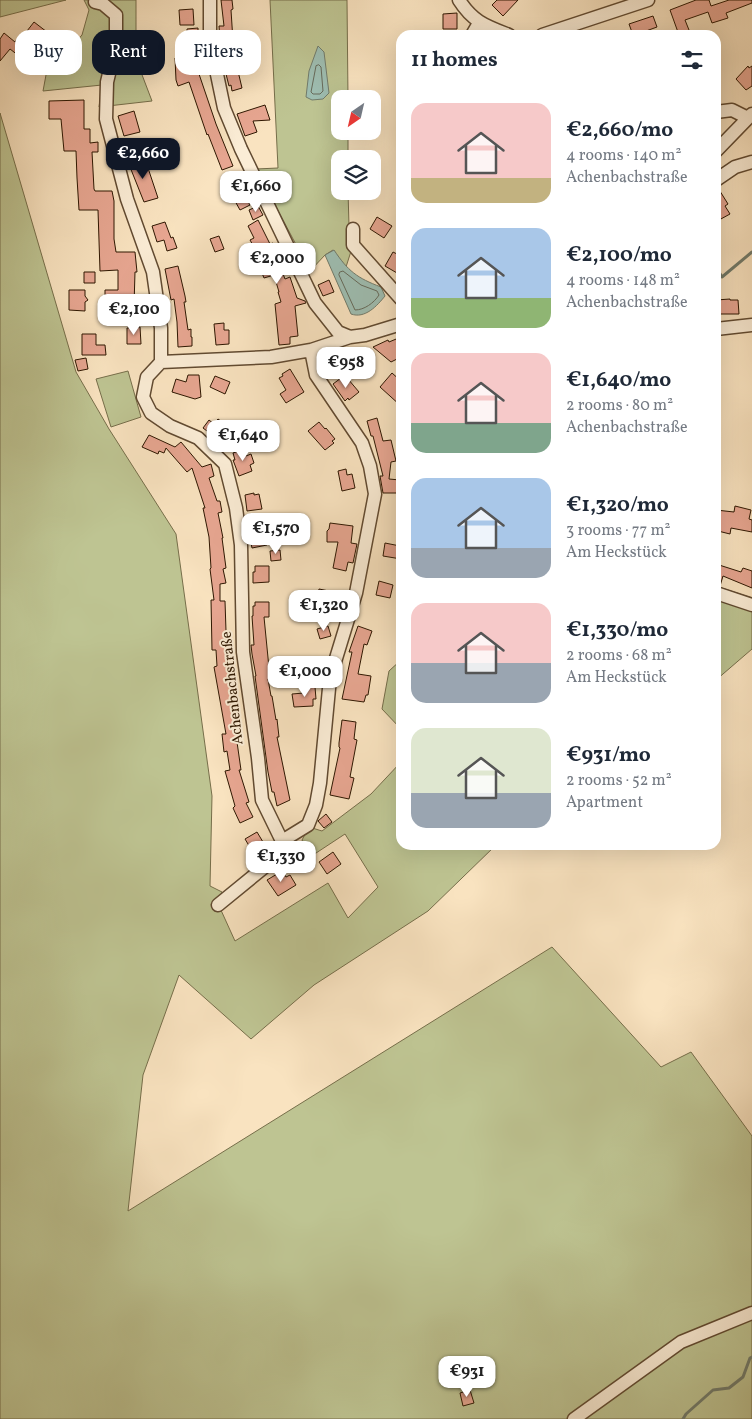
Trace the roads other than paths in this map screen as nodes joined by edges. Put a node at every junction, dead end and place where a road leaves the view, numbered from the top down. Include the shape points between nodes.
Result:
1 (210, 0) edge
2 (459, 0) edge
3 (648, 0) edge
4 (95, 2) dead end
5 (479, 23) junction
6 (475, 30) edge
7 (496, 30) edge
8 (557, 30) edge
9 (721, 111) edge
10 (750, 116) edge
11 (721, 146) edge
12 (752, 162) edge
13 (721, 177) edge
14 (353, 228) dead end
15 (396, 293) edge
16 (752, 325) edge
17 (396, 326) edge
18 (721, 328) edge
19 (344, 334) junction
20 (312, 350) junction
21 (161, 362) junction
22 (721, 595) edge
23 (752, 605) edge
24 (282, 841) junction
25 (218, 905) dead end
26 (752, 1314) edge
27 (574, 1419) edge

1 - 19 street via 210,41 224,108 315,303
2 - 5 street
3 - 8 street
4 - 21 street via 103,4 116,15 116,45 107,82 106,119 127,200 152,272 162,328
5 - 6 street
5 - 7 street
9 - 10 street via 732,110
10 - 11 street
12 - 13 street via 735,167
14 - 15 street via 354,245
16 - 18 street
17 - 19 street via 365,335
19 - 20 street
20 - 21 street via 271,357
20 - 24 street via 316,375 362,443 375,494 356,593 330,678 316,805 308,825
21 - 24 street, Achenbachstraße via 147,377 143,397 151,413 170,426 198,438 225,464 241,546 242,652 262,800
22 - 23 street
24 - 25 street via 278,856
26 - 27 street via 681,1342

